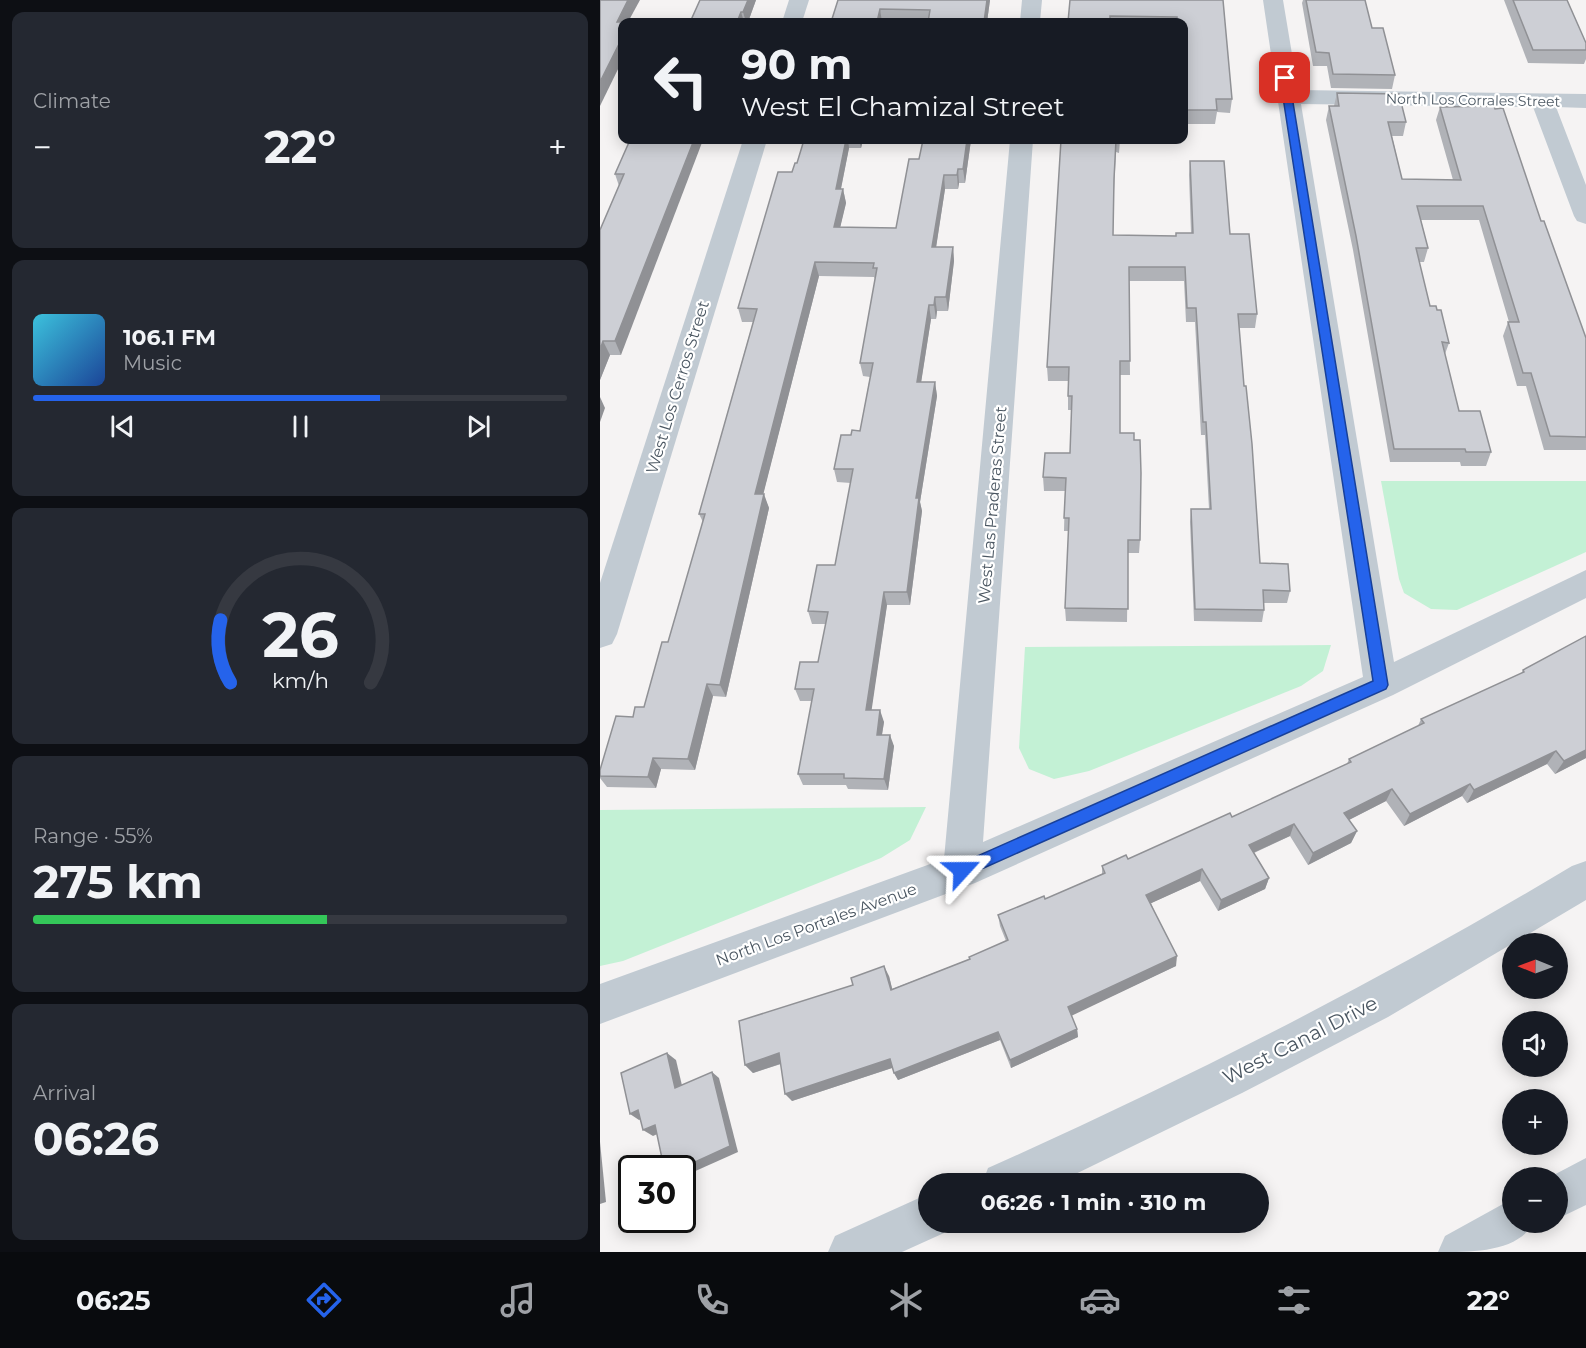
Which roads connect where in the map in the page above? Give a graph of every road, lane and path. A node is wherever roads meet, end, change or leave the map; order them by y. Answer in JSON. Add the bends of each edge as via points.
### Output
{"nodes":[{"id":1,"x":799,"y":0,"type":"edge"},
{"id":2,"x":1032,"y":0,"type":"edge"},
{"id":3,"x":1273,"y":0,"type":"edge"},
{"id":4,"x":793,"y":18,"type":"edge"},
{"id":5,"x":1030,"y":18,"type":"edge"},
{"id":6,"x":1288,"y":97,"type":"junction"},
{"id":7,"x":1542,"y":101,"type":"junction"},
{"id":8,"x":1586,"y":101,"type":"edge"},
{"id":9,"x":754,"y":144,"type":"edge"},
{"id":10,"x":1021,"y":144,"type":"edge"},
{"id":11,"x":1586,"y":216,"type":"edge"},
{"id":12,"x":1586,"y":583,"type":"edge"},
{"id":13,"x":600,"y":634,"type":"edge"},
{"id":14,"x":1381,"y":685,"type":"junction"},
{"id":15,"x":962,"y":870,"type":"junction"},
{"id":16,"x":1586,"y":879,"type":"edge"},
{"id":17,"x":600,"y":1004,"type":"edge"},
{"id":18,"x":1027,"y":1173,"type":"edge"},
{"id":19,"x":1586,"y":1180,"type":"edge"},
{"id":20,"x":1568,"y":1191,"type":"edge"},
{"id":21,"x":918,"y":1222,"type":"edge"},
{"id":22,"x":1502,"y":1228,"type":"edge"},
{"id":23,"x":851,"y":1252,"type":"edge"},
{"id":24,"x":1461,"y":1252,"type":"edge"}],
"edges":[{"from":1,"to":4,"type":"street"},
{"from":2,"to":5,"type":"street"},
{"from":3,"to":6,"type":"street"},
{"from":6,"to":7,"type":"street","name":"North Los Corrales Street"},
{"from":6,"to":14,"type":"street"},
{"from":7,"to":8,"type":"street","name":"North Los Corrales Street"},
{"from":7,"to":11,"type":"street"},
{"from":9,"to":13,"type":"street","name":"West Los Cerros Street"},
{"from":10,"to":15,"type":"street","name":"West Las Praderas Street"},
{"from":12,"to":14,"type":"street","name":"North Los Portales Avenue"},
{"from":14,"to":15,"type":"street","name":"North Los Portales Avenue"},
{"from":15,"to":17,"type":"street","name":"North Los Portales Avenue"},
{"from":16,"to":18,"type":"street","name":"West Canal Drive","via":[[1379,999]]},
{"from":19,"to":20,"type":"street"},
{"from":21,"to":23,"type":"street"},
{"from":22,"to":24,"type":"street"}]}
